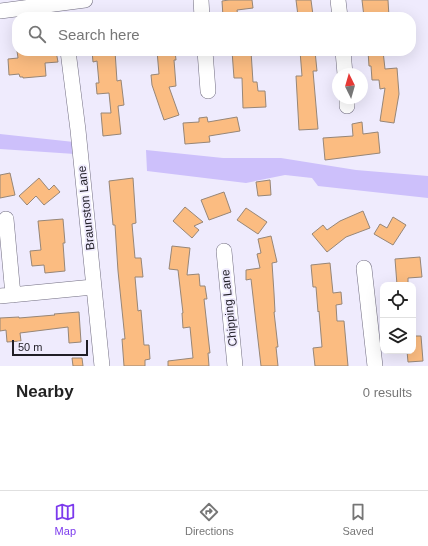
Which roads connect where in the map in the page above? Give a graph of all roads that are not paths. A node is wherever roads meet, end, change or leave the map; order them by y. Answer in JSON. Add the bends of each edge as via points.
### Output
{"nodes":[{"id":1,"x":85,"y":0,"type":"edge"},
{"id":2,"x":201,"y":0,"type":"edge"},
{"id":3,"x":338,"y":0,"type":"edge"},
{"id":4,"x":63,"y":7,"type":"edge"},
{"id":5,"x":0,"y":11,"type":"edge"},
{"id":6,"x":202,"y":12,"type":"edge"},
{"id":7,"x":339,"y":12,"type":"edge"},
{"id":8,"x":69,"y":56,"type":"edge"},
{"id":9,"x":205,"y":56,"type":"edge"},
{"id":10,"x":343,"y":56,"type":"edge"},
{"id":11,"x":344,"y":68,"type":"edge"},
{"id":12,"x":208,"y":91,"type":"dead end"},
{"id":13,"x":6,"y":219,"type":"dead end"},
{"id":14,"x":224,"y":251,"type":"dead end"},
{"id":15,"x":364,"y":268,"type":"dead end"},
{"id":16,"x":94,"y":286,"type":"junction"},
{"id":17,"x":6,"y":296,"type":"edge"},
{"id":18,"x":102,"y":366,"type":"edge"},
{"id":19,"x":235,"y":366,"type":"edge"},
{"id":20,"x":375,"y":366,"type":"edge"}],
"edges":[{"from":1,"to":4,"type":"street"},
{"from":2,"to":6,"type":"street"},
{"from":3,"to":7,"type":"street"},
{"from":4,"to":5,"type":"street"},
{"from":8,"to":16,"type":"street","name":"Braunston Lane"},
{"from":9,"to":12,"type":"street"},
{"from":10,"to":11,"type":"street"},
{"from":13,"to":17,"type":"street"},
{"from":14,"to":19,"type":"street","name":"Chipping Lane"},
{"from":15,"to":20,"type":"street"},
{"from":16,"to":17,"type":"street"},
{"from":16,"to":18,"type":"street","name":"Braunston Lane"}]}
